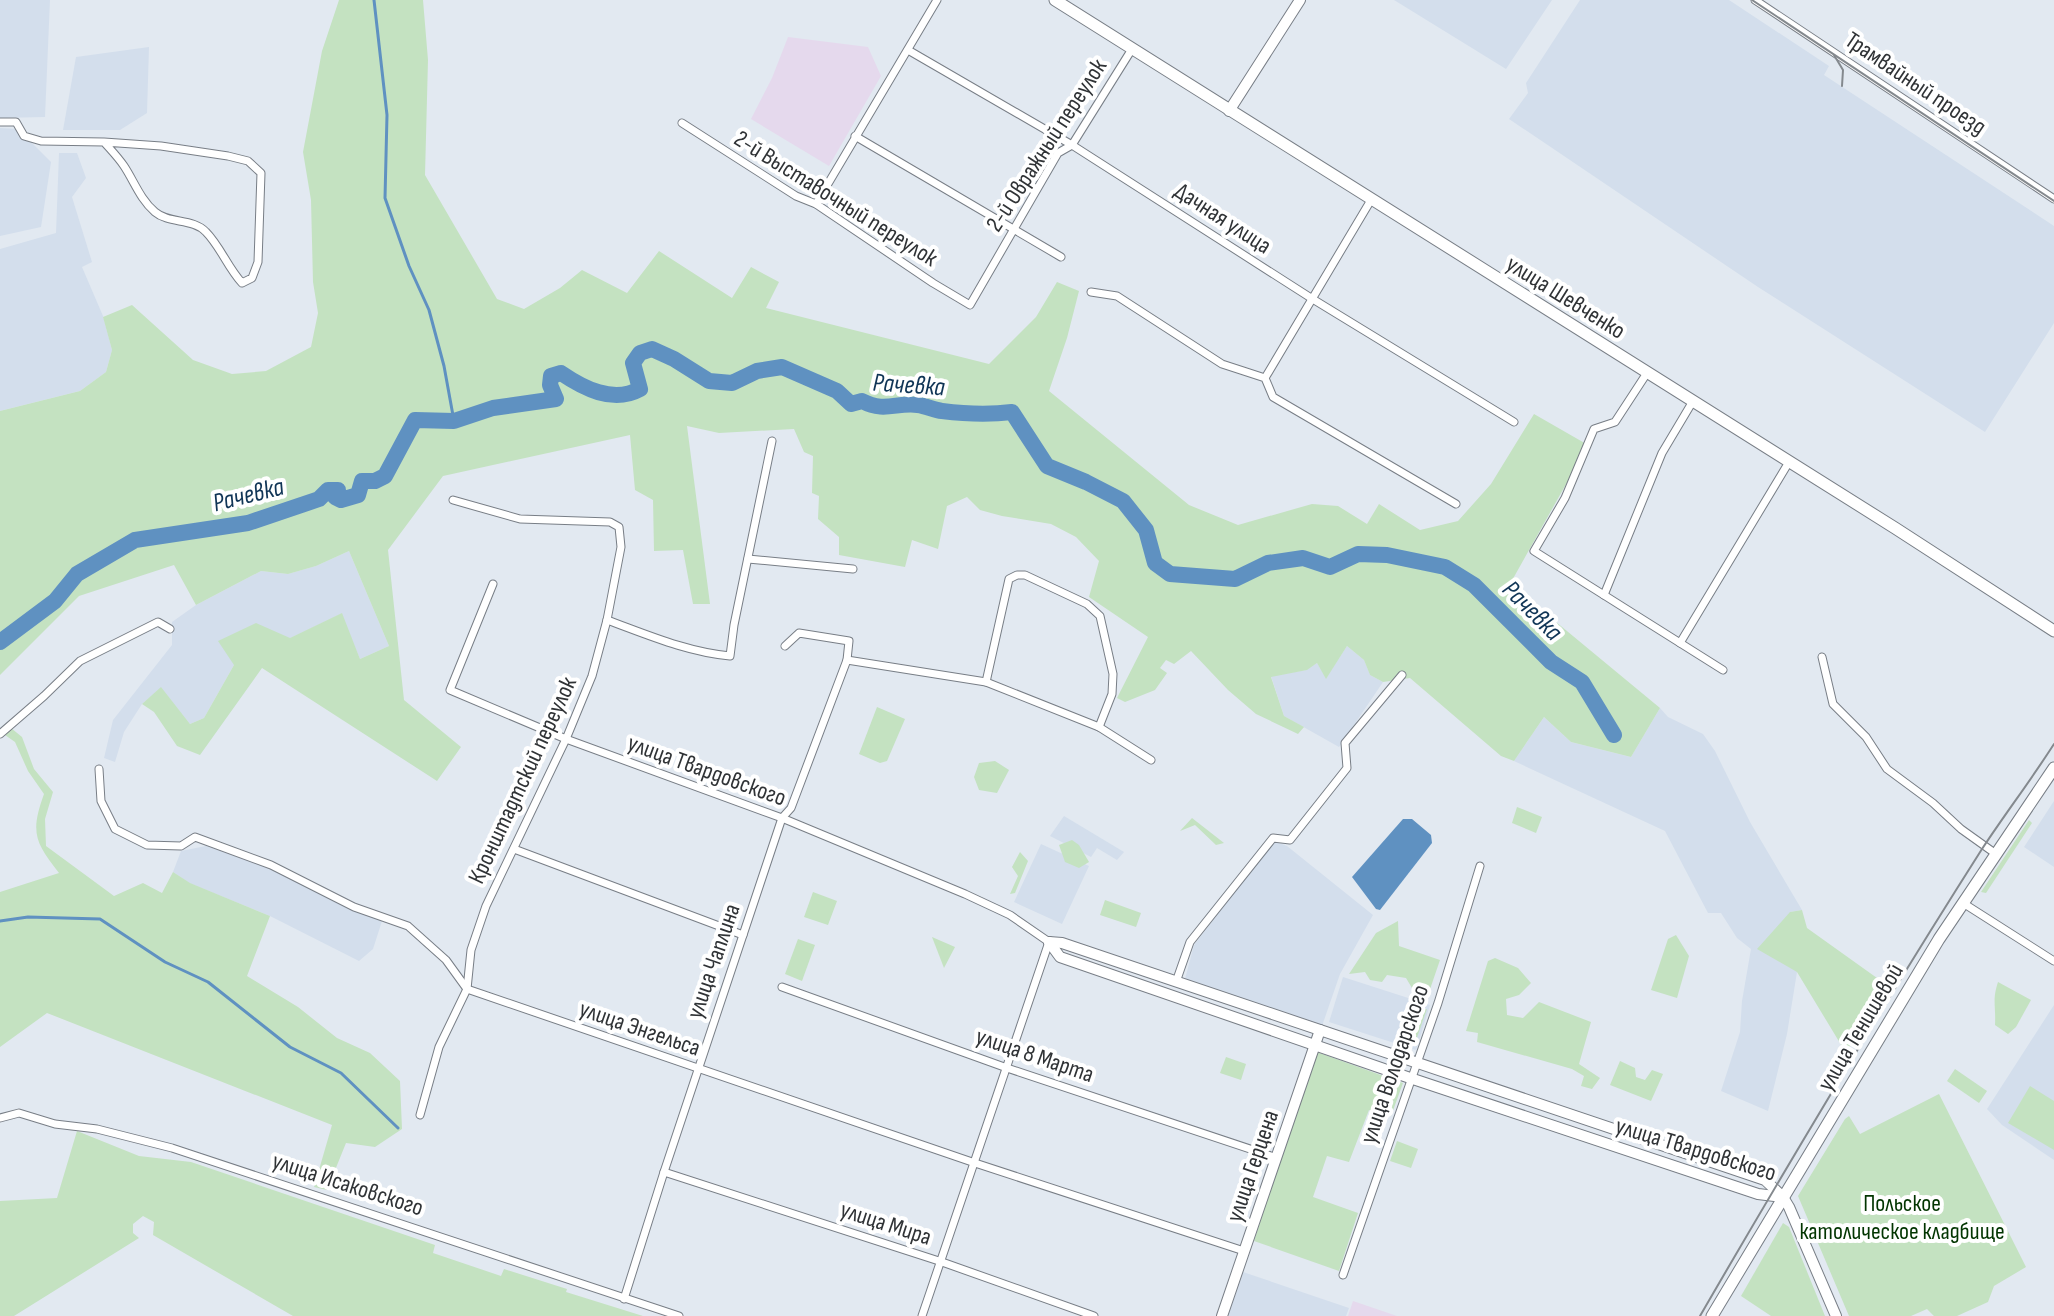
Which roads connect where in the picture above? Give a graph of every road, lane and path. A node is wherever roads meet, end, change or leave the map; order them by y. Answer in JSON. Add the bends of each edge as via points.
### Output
{"nodes":[{"id":1,"x":937,"y":0,"type":"edge"},
{"id":2,"x":1055,"y":0,"type":"edge"},
{"id":3,"x":1300,"y":0,"type":"edge"},
{"id":4,"x":1755,"y":0,"type":"edge"},
{"id":5,"x":1132,"y":49,"type":"junction"},
{"id":6,"x":908,"y":50,"type":"junction"},
{"id":7,"x":1229,"y":111,"type":"junction"},
{"id":8,"x":0,"y":122,"type":"edge"},
{"id":9,"x":682,"y":123,"type":"dead end"},
{"id":10,"x":855,"y":136,"type":"junction"},
{"id":11,"x":104,"y":142,"type":"junction"},
{"id":12,"x":1072,"y":145,"type":"junction"},
{"id":13,"x":2054,"y":199,"type":"edge"},
{"id":14,"x":1371,"y":200,"type":"junction"},
{"id":15,"x":816,"y":204,"type":"junction"},
{"id":16,"x":1013,"y":231,"type":"junction"},
{"id":17,"x":1061,"y":257,"type":"dead end"},
{"id":18,"x":1091,"y":292,"type":"dead end"},
{"id":19,"x":1311,"y":298,"type":"junction"},
{"id":20,"x":970,"y":305,"type":"joint"},
{"id":21,"x":1647,"y":373,"type":"junction"},
{"id":22,"x":1265,"y":378,"type":"junction"},
{"id":23,"x":1693,"y":401,"type":"junction"},
{"id":24,"x":1514,"y":422,"type":"dead end"},
{"id":25,"x":772,"y":441,"type":"dead end"},
{"id":26,"x":1789,"y":462,"type":"junction"},
{"id":27,"x":453,"y":500,"type":"dead end"},
{"id":28,"x":1456,"y":504,"type":"dead end"},
{"id":29,"x":748,"y":559,"type":"junction"},
{"id":30,"x":853,"y":569,"type":"dead end"},
{"id":31,"x":493,"y":584,"type":"dead end"},
{"id":32,"x":1604,"y":595,"type":"junction"},
{"id":33,"x":607,"y":620,"type":"junction"},
{"id":34,"x":170,"y":629,"type":"dead end"},
{"id":35,"x":2054,"y":631,"type":"edge"},
{"id":36,"x":1680,"y":643,"type":"junction"},
{"id":37,"x":785,"y":646,"type":"dead end"},
{"id":38,"x":1822,"y":657,"type":"dead end"},
{"id":39,"x":847,"y":660,"type":"junction"},
{"id":40,"x":1723,"y":670,"type":"dead end"},
{"id":41,"x":1402,"y":675,"type":"dead end"},
{"id":42,"x":986,"y":682,"type":"junction"},
{"id":43,"x":1099,"y":727,"type":"junction"},
{"id":44,"x":0,"y":734,"type":"edge"},
{"id":45,"x":566,"y":739,"type":"junction"},
{"id":46,"x":1151,"y":760,"type":"dead end"},
{"id":47,"x":2054,"y":768,"type":"edge"},
{"id":48,"x":99,"y":769,"type":"dead end"},
{"id":49,"x":782,"y":818,"type":"junction"},
{"id":50,"x":514,"y":849,"type":"junction"},
{"id":51,"x":1996,"y":854,"type":"junction"},
{"id":52,"x":1480,"y":866,"type":"dead end"},
{"id":53,"x":1963,"y":903,"type":"junction"},
{"id":54,"x":743,"y":935,"type":"junction"},
{"id":55,"x":1049,"y":942,"type":"junction"},
{"id":56,"x":2054,"y":961,"type":"edge"},
{"id":57,"x":1176,"y":982,"type":"junction"},
{"id":58,"x":782,"y":987,"type":"dead end"},
{"id":59,"x":467,"y":989,"type":"junction"},
{"id":60,"x":1320,"y":1030,"type":"junction"},
{"id":61,"x":1314,"y":1045,"type":"junction"},
{"id":62,"x":1417,"y":1062,"type":"junction"},
{"id":63,"x":1007,"y":1068,"type":"junction"},
{"id":64,"x":697,"y":1069,"type":"junction"},
{"id":65,"x":1410,"y":1078,"type":"junction"},
{"id":66,"x":420,"y":1115,"type":"dead end"},
{"id":67,"x":1575,"y":1115,"type":"junction"},
{"id":68,"x":0,"y":1118,"type":"edge"},
{"id":69,"x":1568,"y":1130,"type":"junction"},
{"id":70,"x":1277,"y":1158,"type":"junction"},
{"id":71,"x":975,"y":1163,"type":"junction"},
{"id":72,"x":664,"y":1172,"type":"junction"},
{"id":73,"x":1783,"y":1197,"type":"junction"},
{"id":74,"x":1244,"y":1251,"type":"junction"},
{"id":75,"x":942,"y":1262,"type":"junction"},
{"id":76,"x":1343,"y":1275,"type":"dead end"},
{"id":77,"x":624,"y":1299,"type":"junction"},
{"id":78,"x":679,"y":1316,"type":"edge"},
{"id":79,"x":922,"y":1316,"type":"edge"},
{"id":80,"x":1094,"y":1316,"type":"edge"},
{"id":81,"x":1222,"y":1316,"type":"edge"},
{"id":82,"x":1712,"y":1316,"type":"edge"},
{"id":83,"x":1836,"y":1316,"type":"edge"}],
"edges":[{"from":1,"to":6,"type":"street"},
{"from":2,"to":5,"type":"main road","name":"улица Шевченко"},
{"from":3,"to":7,"type":"street"},
{"from":4,"to":13,"type":"street","name":"Трамвайный проезд"},
{"from":5,"to":7,"type":"main road","name":"улица Шевченко"},
{"from":5,"to":12,"type":"street","name":"2-й Овражный переулок"},
{"from":6,"to":10,"type":"street"},
{"from":6,"to":12,"type":"street","name":"Дачная улица"},
{"from":7,"to":14,"type":"main road","name":"улица Шевченко"},
{"from":8,"to":11,"type":"street","via":[[16,122],[24,136],[41,141]]},
{"from":9,"to":15,"type":"street","name":"2-й Выставочный переулок"},
{"from":10,"to":15,"type":"street"},
{"from":10,"to":16,"type":"street"},
{"from":11,"to":11,"type":"street","via":[[248,161],[261,173],[258,262],[252,278],[242,283],[205,231],[155,212]]},
{"from":12,"to":16,"type":"street","name":"2-й Овражный переулок","via":[[1058,153]]},
{"from":12,"to":19,"type":"street","name":"Дачная улица"},
{"from":14,"to":19,"type":"street"},
{"from":14,"to":21,"type":"main road","name":"улица Шевченко"},
{"from":15,"to":20,"type":"street","name":"2-й Выставочный переулок"},
{"from":16,"to":17,"type":"street"},
{"from":16,"to":20,"type":"street","name":"2-й Овражный переулок"},
{"from":18,"to":22,"type":"street","via":[[1117,296],[1222,364]]},
{"from":19,"to":22,"type":"street"},
{"from":19,"to":24,"type":"street","name":"Дачная улица"},
{"from":21,"to":23,"type":"main road","name":"улица Шевченко"},
{"from":21,"to":32,"type":"street","via":[[1615,422],[1594,429],[1565,498],[1534,551]]},
{"from":22,"to":28,"type":"street","via":[[1273,397]]},
{"from":23,"to":26,"type":"main road","name":"улица Шевченко"},
{"from":23,"to":32,"type":"street","via":[[1662,453]]},
{"from":25,"to":29,"type":"street"},
{"from":26,"to":35,"type":"main road","name":"улица Шевченко"},
{"from":26,"to":36,"type":"street"},
{"from":27,"to":33,"type":"street","name":"Кронштадтский переулок","via":[[520,519],[610,522],[619,527],[621,547]]},
{"from":29,"to":30,"type":"street"},
{"from":29,"to":33,"type":"street","via":[[730,656],[674,645]]},
{"from":31,"to":45,"type":"street","name":"улица Твардовского","via":[[450,690]]},
{"from":32,"to":36,"type":"street"},
{"from":33,"to":45,"type":"street","name":"Кронштадтский переулок","via":[[592,676]]},
{"from":34,"to":44,"type":"street","via":[[158,622],[80,661]]},
{"from":36,"to":40,"type":"street"},
{"from":37,"to":39,"type":"street","name":"улица Чаплина","via":[[799,633],[849,641]]},
{"from":38,"to":51,"type":"street","via":[[1833,704],[1866,737],[1887,769]]},
{"from":39,"to":42,"type":"street"},
{"from":39,"to":49,"type":"street","name":"улица Чаплина","via":[[791,808]]},
{"from":41,"to":57,"type":"street","via":[[1345,743],[1347,768],[1290,840],[1273,838],[1190,942]]},
{"from":42,"to":43,"type":"street"},
{"from":42,"to":43,"type":"street","via":[[1009,579],[1025,575],[1087,604],[1100,616],[1113,674],[1112,694]]},
{"from":43,"to":46,"type":"street"},
{"from":45,"to":49,"type":"street","name":"улица Твардовского"},
{"from":45,"to":50,"type":"street","name":"Кронштадтский переулок"},
{"from":47,"to":51,"type":"main road","name":"улица Тенишевой"},
{"from":48,"to":59,"type":"street","via":[[101,801],[115,829],[147,845],[181,846],[195,837],[408,926],[446,960]]},
{"from":49,"to":54,"type":"street","name":"улица Чаплина"},
{"from":49,"to":55,"type":"street","name":"улица Твардовского","via":[[965,894],[1010,915]]},
{"from":50,"to":54,"type":"street"},
{"from":50,"to":59,"type":"street","name":"Кронштадтский переулок","via":[[471,950]]},
{"from":51,"to":53,"type":"main road","name":"улица Тенишевой"},
{"from":52,"to":62,"type":"street","name":"улица Володарского"},
{"from":53,"to":56,"type":"street"},
{"from":53,"to":73,"type":"main road","name":"улица Тенишевой"},
{"from":54,"to":64,"type":"street","name":"улица Чаплина"},
{"from":55,"to":57,"type":"street","name":"улица Твардовского"},
{"from":55,"to":61,"type":"street","name":"улица Твардовского","via":[[1060,957]]},
{"from":55,"to":63,"type":"street"},
{"from":57,"to":60,"type":"street","name":"улица Твардовского"},
{"from":58,"to":63,"type":"street","name":"улица 8 Марта"},
{"from":59,"to":64,"type":"street","name":"улица Энгельса"},
{"from":59,"to":66,"type":"street","name":"Кронштадтский переулок","via":[[439,1047]]},
{"from":60,"to":61,"type":"street","name":"улица Герцена"},
{"from":60,"to":62,"type":"street","name":"улица Твардовского"},
{"from":61,"to":65,"type":"street","name":"улица Твардовского"},
{"from":61,"to":70,"type":"street","name":"улица Герцена"},
{"from":62,"to":65,"type":"street","name":"улица Володарского"},
{"from":62,"to":67,"type":"street","name":"улица Твардовского"},
{"from":63,"to":70,"type":"street","name":"улица 8 Марта"},
{"from":63,"to":71,"type":"street"},
{"from":64,"to":71,"type":"street","name":"улица Энгельса"},
{"from":64,"to":72,"type":"street","name":"улица Чаплина"},
{"from":65,"to":69,"type":"street","name":"улица Твардовского"},
{"from":65,"to":76,"type":"street","name":"улица Володарского"},
{"from":67,"to":69,"type":"street"},
{"from":67,"to":73,"type":"street","name":"улица Твардовского","via":[[1765,1180]]},
{"from":68,"to":77,"type":"street","name":"улица Исаковского","via":[[19,1113],[172,1148]]},
{"from":69,"to":73,"type":"street","name":"улица Твардовского","via":[[1758,1194]]},
{"from":70,"to":74,"type":"street","name":"улица Герцена"},
{"from":71,"to":74,"type":"street","name":"улица Энгельса"},
{"from":71,"to":75,"type":"street"},
{"from":72,"to":75,"type":"street","name":"улица Мира"},
{"from":72,"to":77,"type":"street","name":"улица Чаплина"},
{"from":73,"to":82,"type":"main road","name":"улица Тенишевой"},
{"from":73,"to":83,"type":"street"},
{"from":74,"to":81,"type":"street","name":"улица Герцена"},
{"from":75,"to":79,"type":"street"},
{"from":75,"to":80,"type":"street","name":"улица Мира"},
{"from":77,"to":78,"type":"street","name":"улица Исаковского"}]}
